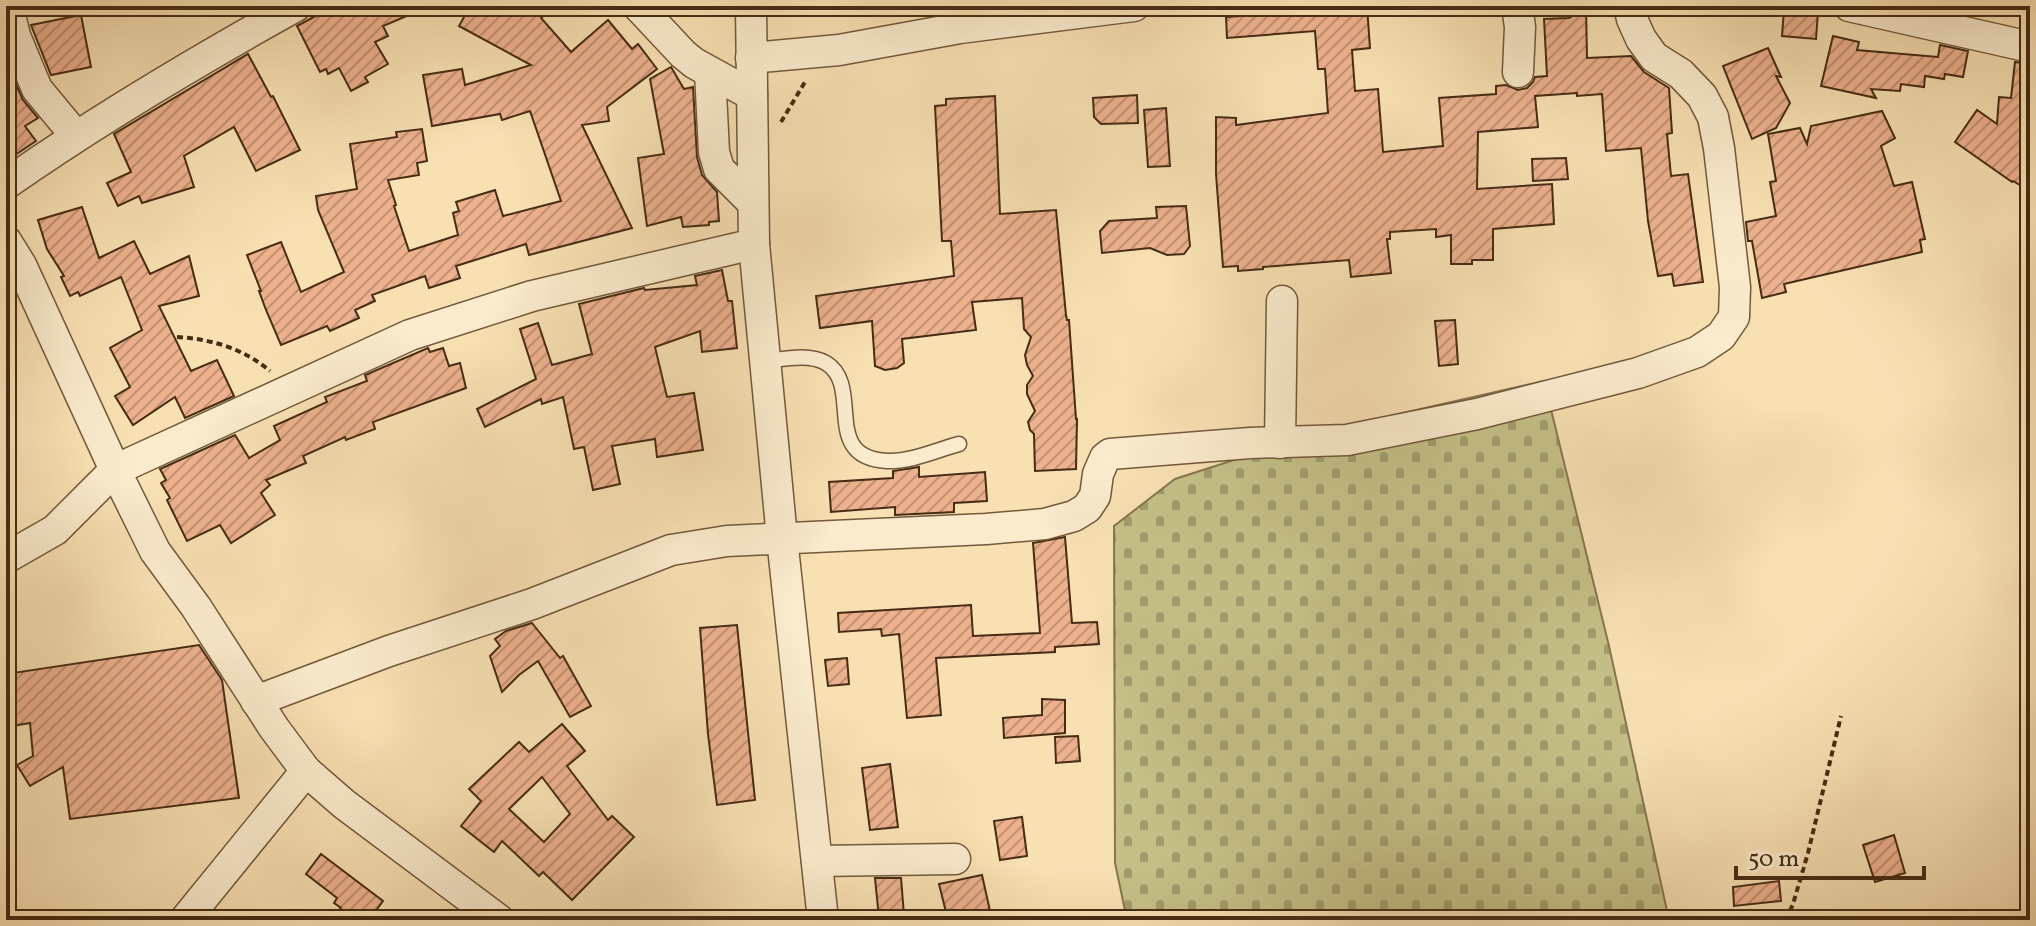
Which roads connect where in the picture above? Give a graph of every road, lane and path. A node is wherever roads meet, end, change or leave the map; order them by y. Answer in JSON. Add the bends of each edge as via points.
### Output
{"nodes":[{"id":1,"x":8,"y":6,"type":"edge"},
{"id":2,"x":296,"y":6,"type":"edge"},
{"id":3,"x":638,"y":6,"type":"edge"},
{"id":4,"x":751,"y":6,"type":"edge"},
{"id":5,"x":1134,"y":6,"type":"edge"},
{"id":6,"x":1517,"y":6,"type":"edge"},
{"id":7,"x":1629,"y":6,"type":"edge"},
{"id":8,"x":1849,"y":6,"type":"edge"},
{"id":9,"x":2030,"y":47,"type":"edge"},
{"id":10,"x":751,"y":58,"type":"junction"},
{"id":11,"x":710,"y":72,"type":"junction"},
{"id":12,"x":1518,"y":72,"type":"dead end"},
{"id":13,"x":807,"y":78,"type":"dead end"},
{"id":14,"x":752,"y":95,"type":"junction"},
{"id":15,"x":76,"y":136,"type":"junction"},
{"id":16,"x":753,"y":153,"type":"junction"},
{"id":17,"x":6,"y":184,"type":"edge"},
{"id":18,"x":753,"y":203,"type":"junction"},
{"id":19,"x":6,"y":241,"type":"edge"},
{"id":20,"x":754,"y":244,"type":"junction"},
{"id":21,"x":1282,"y":301,"type":"dead end"},
{"id":22,"x":177,"y":337,"type":"dead end"},
{"id":23,"x":766,"y":361,"type":"junction"},
{"id":24,"x":288,"y":391,"type":"junction"},
{"id":25,"x":1280,"y":443,"type":"junction"},
{"id":26,"x":959,"y":444,"type":"dead end"},
{"id":27,"x":115,"y":470,"type":"junction"},
{"id":28,"x":782,"y":538,"type":"junction"},
{"id":29,"x":6,"y":558,"type":"edge"},
{"id":30,"x":256,"y":701,"type":"junction"},
{"id":31,"x":1841,"y":716,"type":"dead end"},
{"id":32,"x":306,"y":771,"type":"junction"},
{"id":33,"x":955,"y":859,"type":"dead end"},
{"id":34,"x":817,"y":861,"type":"junction"},
{"id":35,"x":185,"y":920,"type":"edge"},
{"id":36,"x":499,"y":920,"type":"edge"},
{"id":37,"x":823,"y":920,"type":"edge"},
{"id":38,"x":1786,"y":920,"type":"edge"}],
"edges":[{"from":1,"to":15,"type":"street","via":[[37,89]]},
{"from":2,"to":15,"type":"street"},
{"from":3,"to":11,"type":"street","via":[[683,54]]},
{"from":4,"to":10,"type":"street"},
{"from":5,"to":10,"type":"street"},
{"from":6,"to":12,"type":"street"},
{"from":7,"to":25,"type":"street","via":[[1654,57],[1681,74],[1713,117],[1735,287],[1734,317],[1721,336],[1697,352],[1638,373],[1477,414],[1347,440]]},
{"from":8,"to":9,"type":"street"},
{"from":10,"to":14,"type":"street"},
{"from":11,"to":14,"type":"street"},
{"from":11,"to":18,"type":"street","via":[[719,169]]},
{"from":13,"to":16,"type":"path","via":[[773,135]]},
{"from":14,"to":16,"type":"street"},
{"from":15,"to":17,"type":"street"},
{"from":16,"to":18,"type":"street"},
{"from":18,"to":20,"type":"street"},
{"from":19,"to":27,"type":"street"},
{"from":20,"to":23,"type":"street"},
{"from":20,"to":24,"type":"street","via":[[501,305],[410,335]]},
{"from":21,"to":25,"type":"street"},
{"from":22,"to":24,"type":"path","via":[[232,347],[269,370]]},
{"from":23,"to":26,"type":"lane","via":[[803,357],[825,361],[835,370],[842,382],[847,434],[860,453],[871,458],[889,461]]},
{"from":23,"to":28,"type":"street"},
{"from":24,"to":27,"type":"street"},
{"from":25,"to":28,"type":"street","via":[[1110,454],[1087,508],[1045,524]]},
{"from":27,"to":29,"type":"street","via":[[55,530]]},
{"from":27,"to":30,"type":"street","via":[[155,551]]},
{"from":28,"to":30,"type":"street","via":[[671,550]]},
{"from":28,"to":34,"type":"street"},
{"from":30,"to":32,"type":"street"},
{"from":31,"to":38,"type":"path"},
{"from":32,"to":35,"type":"street"},
{"from":32,"to":36,"type":"street"},
{"from":33,"to":34,"type":"street"},
{"from":34,"to":37,"type":"street"}]}
